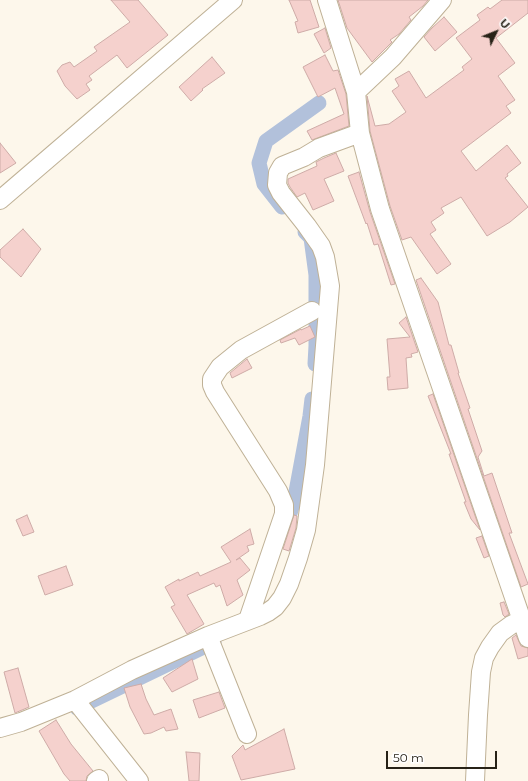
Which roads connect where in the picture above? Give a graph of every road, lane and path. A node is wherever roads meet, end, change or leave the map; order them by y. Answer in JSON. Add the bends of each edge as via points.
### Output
{"nodes":[{"id":1,"x":233,"y":0,"type":"edge"},
{"id":2,"x":328,"y":0,"type":"edge"},
{"id":3,"x":442,"y":0,"type":"edge"},
{"id":4,"x":356,"y":92,"type":"junction"},
{"id":5,"x":360,"y":133,"type":"junction"},
{"id":6,"x":0,"y":200,"type":"edge"},
{"id":7,"x":330,"y":293,"type":"junction"},
{"id":8,"x":253,"y":618,"type":"junction"},
{"id":9,"x":521,"y":620,"type":"junction"},
{"id":10,"x":528,"y":638,"type":"edge"},
{"id":11,"x":210,"y":642,"type":"junction"},
{"id":12,"x":78,"y":705,"type":"junction"},
{"id":13,"x":0,"y":728,"type":"edge"},
{"id":14,"x":246,"y":734,"type":"dead end"},
{"id":15,"x":139,"y":781,"type":"edge"},
{"id":16,"x":475,"y":781,"type":"edge"}],
"edges":[{"from":1,"to":6,"type":"street"},
{"from":2,"to":4,"type":"street"},
{"from":3,"to":4,"type":"street","via":[[394,56]]},
{"from":4,"to":5,"type":"street"},
{"from":5,"to":7,"type":"street","via":[[319,148],[282,166],[277,176],[280,193],[321,246]]},
{"from":5,"to":9,"type":"street","via":[[380,209]]},
{"from":7,"to":8,"type":"street","via":[[315,465],[306,530],[282,598],[268,612]]},
{"from":7,"to":8,"type":"street","via":[[291,320],[312,311],[241,350],[220,368],[212,379],[215,392],[278,491],[284,505],[284,514]]},
{"from":8,"to":11,"type":"street"},
{"from":9,"to":10,"type":"street"},
{"from":9,"to":16,"type":"street","via":[[500,634],[484,658]]},
{"from":11,"to":12,"type":"street","via":[[132,670]]},
{"from":11,"to":14,"type":"street"},
{"from":12,"to":13,"type":"street"},
{"from":12,"to":15,"type":"street"}]}
